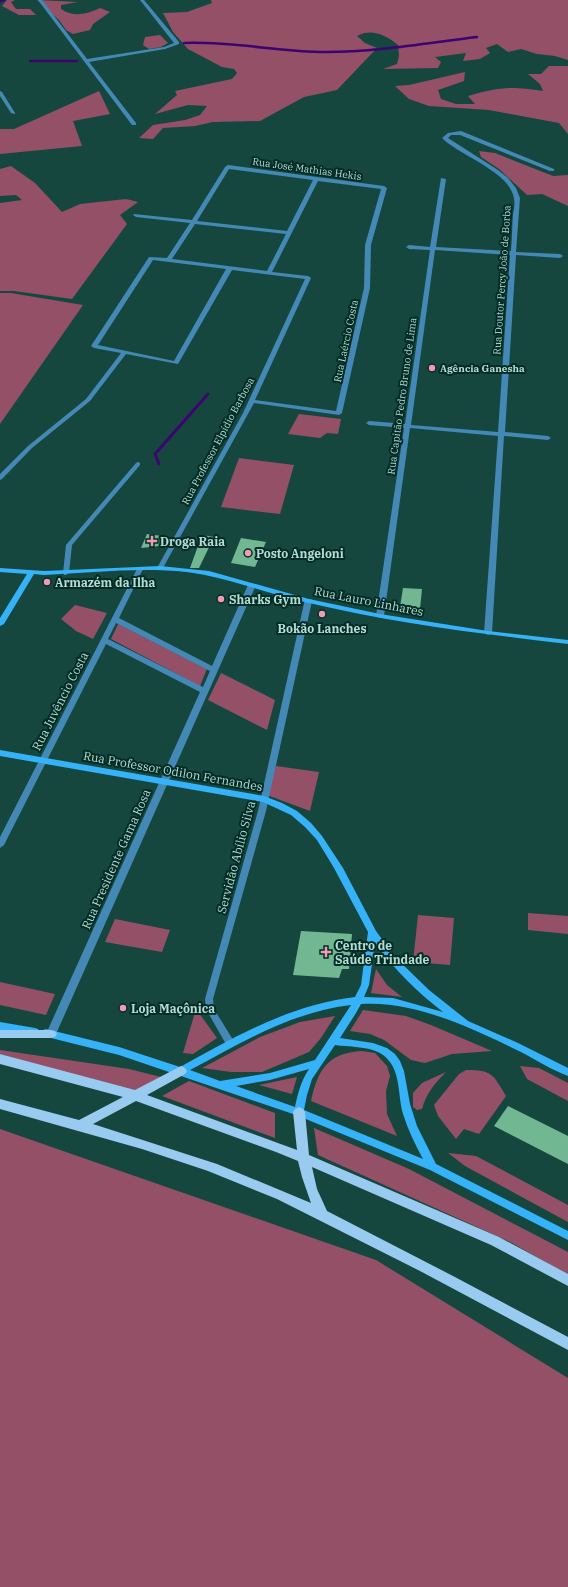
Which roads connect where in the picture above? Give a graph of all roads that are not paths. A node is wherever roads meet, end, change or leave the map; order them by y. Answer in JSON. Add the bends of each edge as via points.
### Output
{"nodes":[{"id":1,"x":40,"y":0,"type":"edge"},
{"id":2,"x":142,"y":0,"type":"edge"},
{"id":3,"x":86,"y":62,"type":"junction"},
{"id":4,"x":0,"y":92,"type":"edge"},
{"id":5,"x":13,"y":113,"type":"dead end"},
{"id":6,"x":134,"y":124,"type":"dead end"},
{"id":7,"x":552,"y":170,"type":"dead end"},
{"id":8,"x":316,"y":179,"type":"junction"},
{"id":9,"x":443,"y":179,"type":"dead end"},
{"id":10,"x":384,"y":188,"type":"joint"},
{"id":11,"x":136,"y":214,"type":"dead end"},
{"id":12,"x":193,"y":222,"type":"junction"},
{"id":13,"x":289,"y":233,"type":"junction"},
{"id":14,"x":409,"y":247,"type":"dead end"},
{"id":15,"x":433,"y":248,"type":"junction"},
{"id":16,"x":513,"y":253,"type":"junction"},
{"id":17,"x":560,"y":256,"type":"dead end"},
{"id":18,"x":169,"y":260,"type":"junction"},
{"id":19,"x":230,"y":268,"type":"junction"},
{"id":20,"x":269,"y":273,"type":"junction"},
{"id":21,"x":124,"y":353,"type":"junction"},
{"id":22,"x":252,"y":401,"type":"junction"},
{"id":23,"x":369,"y":423,"type":"dead end"},
{"id":24,"x":408,"y":426,"type":"junction"},
{"id":25,"x":502,"y":434,"type":"junction"},
{"id":26,"x":548,"y":438,"type":"dead end"},
{"id":27,"x":138,"y":464,"type":"dead end"},
{"id":28,"x":0,"y":478,"type":"edge"},
{"id":29,"x":160,"y":568,"type":"junction"},
{"id":30,"x":140,"y":569,"type":"junction"},
{"id":31,"x":0,"y":570,"type":"edge"},
{"id":32,"x":31,"y":572,"type":"junction"},
{"id":33,"x":66,"y":573,"type":"junction"},
{"id":34,"x":252,"y":585,"type":"junction"},
{"id":35,"x":308,"y":601,"type":"junction"},
{"id":36,"x":380,"y":616,"type":"junction"},
{"id":37,"x":115,"y":619,"type":"junction"},
{"id":38,"x":0,"y":624,"type":"edge"},
{"id":39,"x":488,"y":633,"type":"junction"},
{"id":40,"x":104,"y":640,"type":"junction"},
{"id":41,"x":568,"y":642,"type":"edge"},
{"id":42,"x":213,"y":669,"type":"junction"},
{"id":43,"x":204,"y":691,"type":"junction"},
{"id":44,"x":0,"y":752,"type":"edge"},
{"id":45,"x":43,"y":760,"type":"junction"},
{"id":46,"x":164,"y":782,"type":"junction"},
{"id":47,"x":264,"y":799,"type":"junction"},
{"id":48,"x":0,"y":845,"type":"edge"},
{"id":49,"x":372,"y":931,"type":"junction"},
{"id":50,"x":359,"y":1000,"type":"junction"},
{"id":51,"x":465,"y":1023,"type":"junction"},
{"id":52,"x":0,"y":1026,"type":"edge"},
{"id":53,"x":0,"y":1034,"type":"edge"},
{"id":54,"x":51,"y":1034,"type":"junction"},
{"id":55,"x":334,"y":1041,"type":"junction"},
{"id":56,"x":230,"y":1043,"type":"junction"},
{"id":57,"x":0,"y":1059,"type":"edge"},
{"id":58,"x":317,"y":1063,"type":"junction"},
{"id":59,"x":181,"y":1071,"type":"junction"},
{"id":60,"x":568,"y":1072,"type":"edge"},
{"id":61,"x":220,"y":1084,"type":"junction"},
{"id":62,"x":134,"y":1095,"type":"junction"},
{"id":63,"x":0,"y":1104,"type":"edge"},
{"id":64,"x":299,"y":1112,"type":"junction"},
{"id":65,"x":81,"y":1125,"type":"junction"},
{"id":66,"x":303,"y":1158,"type":"junction"},
{"id":67,"x":433,"y":1167,"type":"junction"},
{"id":68,"x":323,"y":1215,"type":"junction"},
{"id":69,"x":568,"y":1236,"type":"edge"},
{"id":70,"x":568,"y":1280,"type":"edge"},
{"id":71,"x":568,"y":1344,"type":"edge"}],
"edges":[{"from":1,"to":3,"type":"street"},
{"from":2,"to":3,"type":"street","via":[[177,43],[165,48]]},
{"from":3,"to":6,"type":"street"},
{"from":4,"to":5,"type":"street"},
{"from":7,"to":16,"type":"street","name":"Rua Doutor Percy João de Borba","via":[[466,134],[450,134],[445,138],[491,168],[516,194]]},
{"from":8,"to":10,"type":"street","name":"Rua José Mathias Hekis"},
{"from":8,"to":12,"type":"street","name":"Rua José Mathias Hekis","via":[[228,167]]},
{"from":8,"to":13,"type":"street"},
{"from":9,"to":15,"type":"street","name":"Rua Capitão Pedro Bruno de Lima"},
{"from":10,"to":22,"type":"street","name":"Rua Laércio Costa","via":[[368,245],[366,288],[339,413]]},
{"from":11,"to":12,"type":"street"},
{"from":12,"to":13,"type":"street"},
{"from":12,"to":18,"type":"street"},
{"from":13,"to":20,"type":"street"},
{"from":14,"to":15,"type":"street"},
{"from":15,"to":16,"type":"street"},
{"from":15,"to":24,"type":"street","name":"Rua Capitão Pedro Bruno de Lima"},
{"from":16,"to":17,"type":"street"},
{"from":16,"to":25,"type":"street","name":"Rua Doutor Percy João de Borba"},
{"from":18,"to":19,"type":"street"},
{"from":18,"to":21,"type":"street","via":[[151,258],[94,346]]},
{"from":19,"to":20,"type":"street"},
{"from":19,"to":21,"type":"street","via":[[176,363]]},
{"from":20,"to":22,"type":"street","name":"Rua Professor Elpídio Barbosa","via":[[308,278]]},
{"from":21,"to":28,"type":"street","via":[[88,400],[30,447]]},
{"from":22,"to":29,"type":"street","name":"Rua Professor Elpídio Barbosa"},
{"from":23,"to":24,"type":"street"},
{"from":24,"to":25,"type":"street"},
{"from":24,"to":36,"type":"street","name":"Rua Capitão Pedro Bruno de Lima"},
{"from":25,"to":26,"type":"street"},
{"from":25,"to":39,"type":"street","name":"Rua Doutor Percy João de Borba"},
{"from":27,"to":33,"type":"street","via":[[70,545]]},
{"from":29,"to":30,"type":"main road","name":"Rua Lauro Linhares"},
{"from":29,"to":34,"type":"main road","name":"Rua Lauro Linhares","via":[[209,573]]},
{"from":30,"to":33,"type":"main road","name":"Rua Lauro Linhares"},
{"from":30,"to":37,"type":"street","name":"Rua Juvêncio Costa"},
{"from":31,"to":32,"type":"main road","name":"Rua Lauro Linhares"},
{"from":32,"to":33,"type":"main road","name":"Rua Lauro Linhares"},
{"from":32,"to":38,"type":"main road"},
{"from":34,"to":35,"type":"main road","name":"Rua Lauro Linhares"},
{"from":34,"to":42,"type":"street","name":"Rua Presidente Gama Rosa"},
{"from":35,"to":36,"type":"main road","name":"Rua Lauro Linhares"},
{"from":35,"to":47,"type":"street","name":"Servidão Abílio Silva"},
{"from":36,"to":39,"type":"main road","name":"Rua Lauro Linhares"},
{"from":37,"to":40,"type":"street","name":"Rua Juvêncio Costa"},
{"from":37,"to":42,"type":"street"},
{"from":39,"to":41,"type":"main road","name":"Rua Lauro Linhares"},
{"from":40,"to":43,"type":"street"},
{"from":40,"to":45,"type":"street","name":"Rua Juvêncio Costa"},
{"from":42,"to":43,"type":"street","name":"Rua Presidente Gama Rosa"},
{"from":43,"to":46,"type":"street","name":"Rua Presidente Gama Rosa"},
{"from":44,"to":45,"type":"main road","name":"Rua Professor Odilon Fernandes"},
{"from":45,"to":46,"type":"main road","name":"Rua Professor Odilon Fernandes"},
{"from":45,"to":48,"type":"street","name":"Rua Juvêncio Costa"},
{"from":46,"to":47,"type":"main road","name":"Rua Professor Odilon Fernandes"},
{"from":46,"to":54,"type":"street","name":"Rua Presidente Gama Rosa"},
{"from":47,"to":49,"type":"main road","name":"Rua Professor Odilon Fernandes","via":[[294,813],[308,824],[342,874]]},
{"from":47,"to":56,"type":"street","name":"Servidão Abílio Silva","via":[[209,999],[210,1009]]},
{"from":49,"to":50,"type":"main road","via":[[365,984]]},
{"from":49,"to":51,"type":"main road","name":"Rua Professor Odilon Fernandes","via":[[401,970],[417,986]]},
{"from":50,"to":51,"type":"main road","via":[[404,1004]]},
{"from":50,"to":55,"type":"main road"},
{"from":50,"to":56,"type":"main road","via":[[340,1002],[295,1014]]},
{"from":51,"to":60,"type":"main road"},
{"from":52,"to":54,"type":"main road"},
{"from":53,"to":54,"type":"main road"},
{"from":54,"to":59,"type":"main road","via":[[119,1051]]},
{"from":55,"to":58,"type":"main road"},
{"from":55,"to":67,"type":"main road","via":[[371,1046],[385,1052],[395,1063],[403,1083],[408,1117],[418,1142]]},
{"from":56,"to":59,"type":"main road"},
{"from":57,"to":62,"type":"main road"},
{"from":58,"to":61,"type":"main road","via":[[279,1075]]},
{"from":58,"to":64,"type":"main road","via":[[302,1095]]},
{"from":59,"to":61,"type":"main road"},
{"from":59,"to":62,"type":"main road"},
{"from":61,"to":64,"type":"main road"},
{"from":62,"to":65,"type":"main road"},
{"from":62,"to":66,"type":"main road"},
{"from":63,"to":65,"type":"main road"},
{"from":64,"to":66,"type":"main road"},
{"from":64,"to":67,"type":"main road"},
{"from":65,"to":68,"type":"main road","via":[[194,1161],[281,1195]]},
{"from":66,"to":68,"type":"main road","via":[[312,1196]]},
{"from":66,"to":70,"type":"main road","via":[[495,1241]]},
{"from":67,"to":69,"type":"main road"},
{"from":68,"to":71,"type":"main road","via":[[475,1292]]}]}
